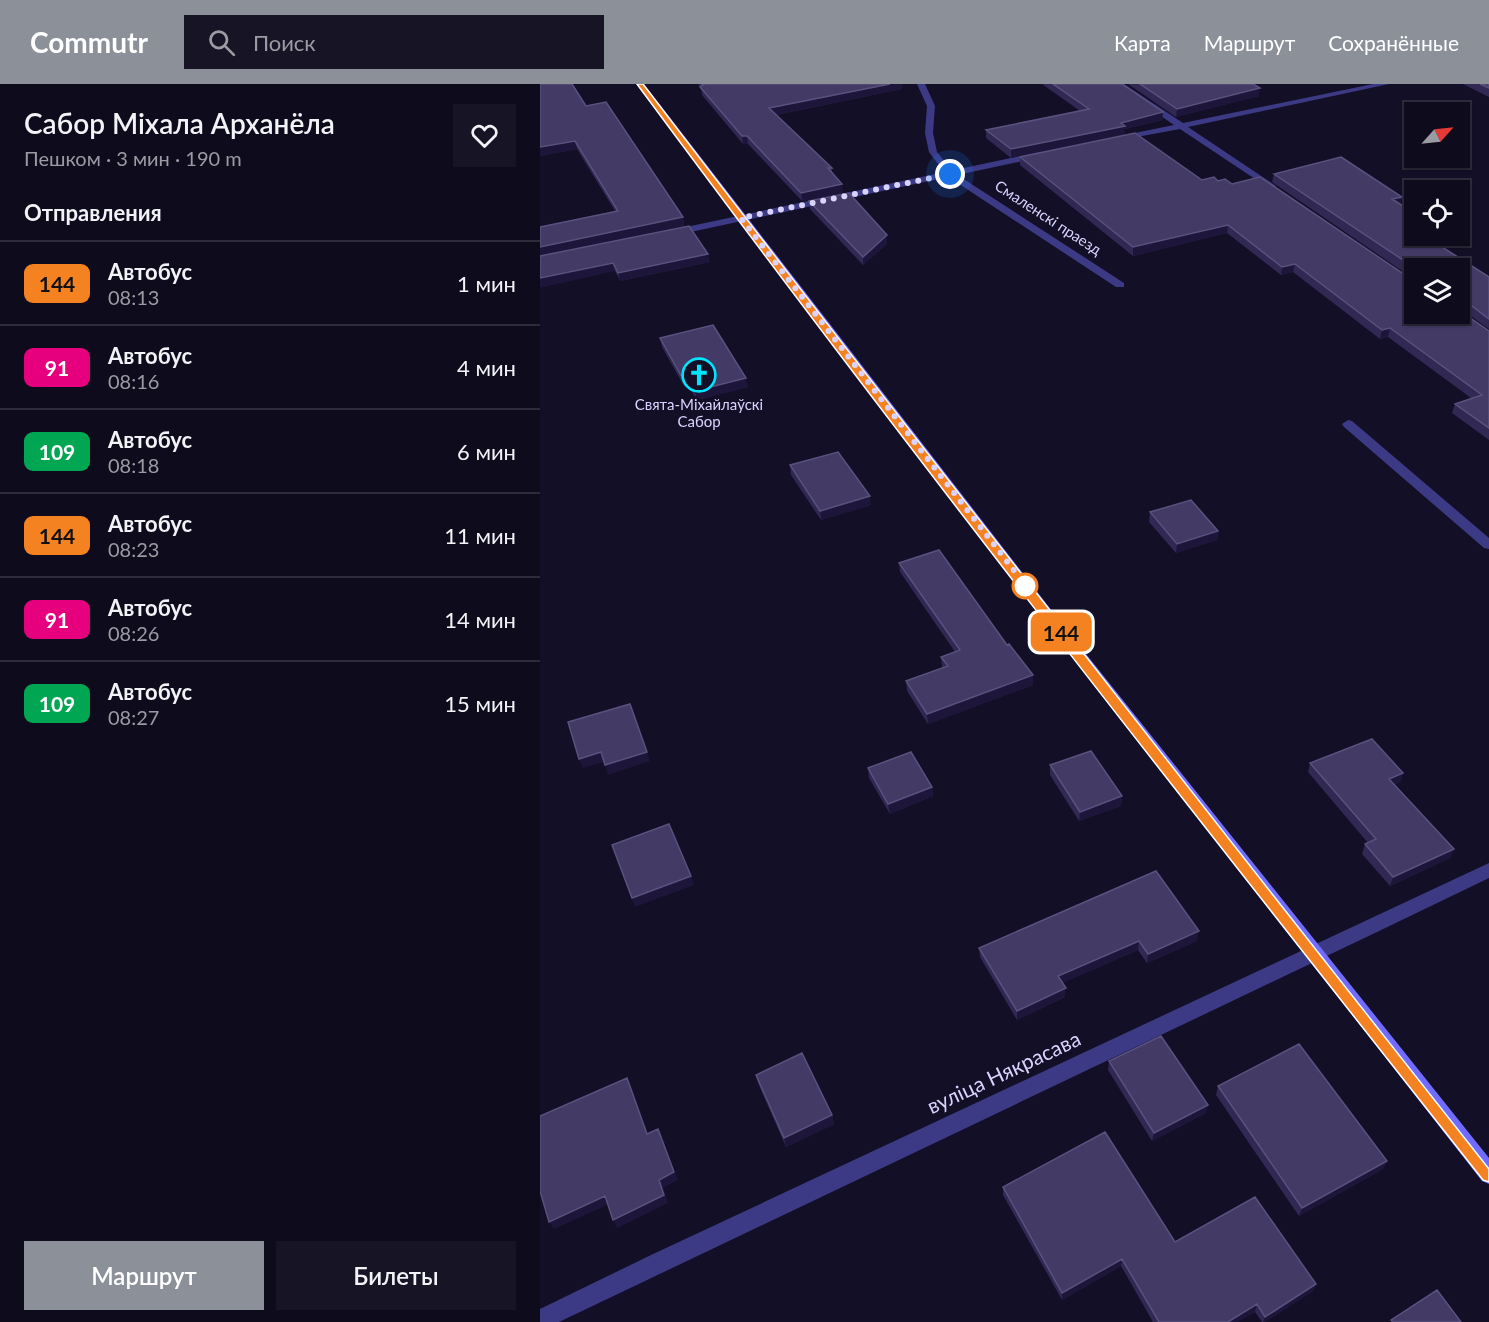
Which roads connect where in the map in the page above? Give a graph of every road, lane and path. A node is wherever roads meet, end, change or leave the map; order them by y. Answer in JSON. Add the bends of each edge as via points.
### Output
{"nodes":[{"id":1,"x":640,"y":84,"type":"edge"},
{"id":2,"x":921,"y":84,"type":"edge"},
{"id":3,"x":1119,"y":84,"type":"edge"},
{"id":4,"x":1385,"y":84,"type":"edge"},
{"id":5,"x":1181,"y":125,"type":"junction"},
{"id":6,"x":1112,"y":140,"type":"edge"},
{"id":7,"x":1054,"y":152,"type":"edge"},
{"id":8,"x":950,"y":174,"type":"junction"},
{"id":9,"x":1278,"y":192,"type":"edge"},
{"id":10,"x":741,"y":218,"type":"junction"},
{"id":11,"x":661,"y":236,"type":"edge"},
{"id":12,"x":1120,"y":285,"type":"dead end"},
{"id":13,"x":1348,"y":424,"type":"dead end"},
{"id":14,"x":1489,"y":545,"type":"edge"},
{"id":15,"x":1489,"y":870,"type":"edge"},
{"id":16,"x":1314,"y":955,"type":"junction"},
{"id":17,"x":1489,"y":1174,"type":"edge"},
{"id":18,"x":540,"y":1320,"type":"edge"}],
"edges":[{"from":1,"to":10,"type":"main road"},
{"from":2,"to":8,"type":"street","name":"Смаленскі праезд","via":[[931,106],[929,134],[933,152]]},
{"from":3,"to":5,"type":"street"},
{"from":4,"to":5,"type":"street"},
{"from":5,"to":6,"type":"street"},
{"from":5,"to":9,"type":"street"},
{"from":7,"to":8,"type":"street"},
{"from":8,"to":10,"type":"street"},
{"from":8,"to":12,"type":"street","name":"Смаленскі праезд"},
{"from":10,"to":11,"type":"street"},
{"from":10,"to":16,"type":"main road"},
{"from":13,"to":14,"type":"street"},
{"from":15,"to":16,"type":"street","name":"вуліца Някрасава"},
{"from":16,"to":17,"type":"main road"},
{"from":16,"to":18,"type":"street","name":"вуліца Някрасава","via":[[737,1223]]}]}
